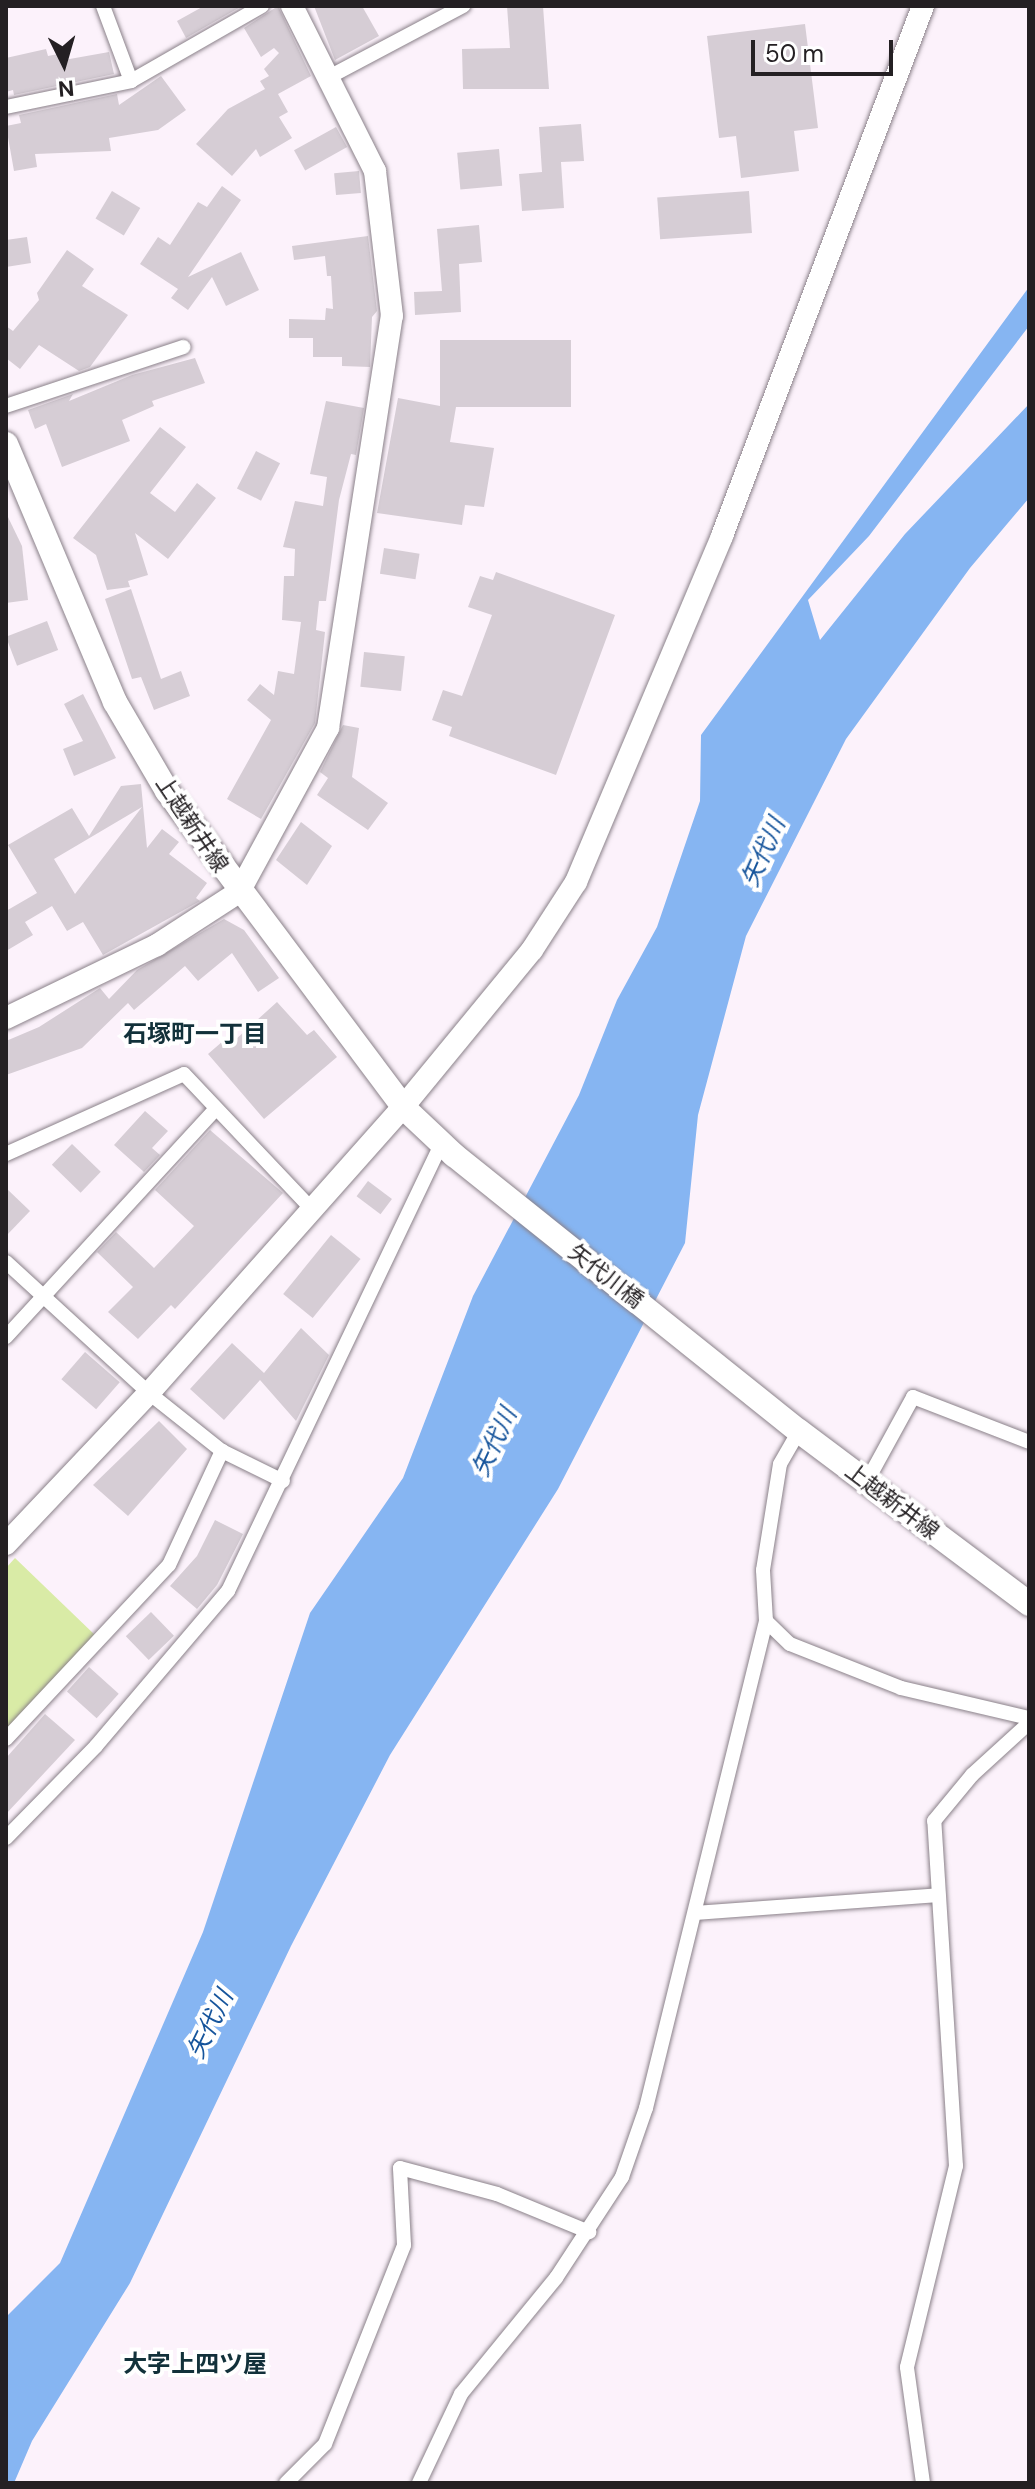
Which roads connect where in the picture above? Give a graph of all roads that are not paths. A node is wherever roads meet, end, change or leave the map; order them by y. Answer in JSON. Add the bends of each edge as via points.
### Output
{"nodes":[{"id":1,"x":103,"y":6,"type":"edge"},
{"id":2,"x":262,"y":6,"type":"edge"},
{"id":3,"x":292,"y":6,"type":"edge"},
{"id":4,"x":463,"y":6,"type":"edge"},
{"id":5,"x":923,"y":6,"type":"edge"},
{"id":6,"x":329,"y":77,"type":"junction"},
{"id":7,"x":131,"y":81,"type":"junction"},
{"id":8,"x":6,"y":107,"type":"edge"},
{"id":9,"x":183,"y":347,"type":"dead end"},
{"id":10,"x":6,"y":406,"type":"edge"},
{"id":11,"x":6,"y":444,"type":"edge"},
{"id":12,"x":239,"y":892,"type":"junction"},
{"id":13,"x":6,"y":1018,"type":"edge"},
{"id":14,"x":403,"y":1107,"type":"junction"},
{"id":15,"x":215,"y":1110,"type":"junction"},
{"id":16,"x":448,"y":1150,"type":"junction"},
{"id":17,"x":6,"y":1154,"type":"edge"},
{"id":18,"x":309,"y":1206,"type":"junction"},
{"id":19,"x":6,"y":1262,"type":"edge"},
{"id":20,"x":43,"y":1297,"type":"junction"},
{"id":21,"x":6,"y":1337,"type":"edge"},
{"id":22,"x":149,"y":1393,"type":"junction"},
{"id":23,"x":757,"y":1396,"type":"joint"},
{"id":24,"x":799,"y":1431,"type":"junction"},
{"id":25,"x":1029,"y":1442,"type":"edge"},
{"id":26,"x":222,"y":1451,"type":"junction"},
{"id":27,"x":283,"y":1481,"type":"junction"},
{"id":28,"x":866,"y":1483,"type":"junction"},
{"id":29,"x":6,"y":1544,"type":"edge"},
{"id":30,"x":1029,"y":1604,"type":"edge"},
{"id":31,"x":766,"y":1621,"type":"junction"},
{"id":32,"x":1029,"y":1720,"type":"edge"},
{"id":33,"x":6,"y":1739,"type":"edge"},
{"id":34,"x":6,"y":1838,"type":"edge"},
{"id":35,"x":938,"y":1895,"type":"junction"},
{"id":36,"x":695,"y":1913,"type":"junction"},
{"id":37,"x":589,"y":2232,"type":"junction"},
{"id":38,"x":286,"y":2483,"type":"edge"},
{"id":39,"x":419,"y":2483,"type":"edge"},
{"id":40,"x":923,"y":2483,"type":"edge"}],
"edges":[{"from":1,"to":7,"type":"street"},
{"from":2,"to":7,"type":"street"},
{"from":3,"to":6,"type":"street"},
{"from":4,"to":6,"type":"street"},
{"from":5,"to":14,"type":"street","via":[[722,536],[576,882],[532,950]]},
{"from":6,"to":12,"type":"street","via":[[375,171],[392,316],[328,728]]},
{"from":7,"to":8,"type":"street"},
{"from":9,"to":10,"type":"street"},
{"from":11,"to":12,"type":"main road","name":"上越新井線","via":[[115,702],[167,791]]},
{"from":12,"to":13,"type":"street","via":[[157,945]]},
{"from":12,"to":14,"type":"main road","name":"上越新井線"},
{"from":14,"to":16,"type":"main road","name":"上越新井線"},
{"from":14,"to":18,"type":"street"},
{"from":15,"to":17,"type":"street","via":[[184,1074]]},
{"from":15,"to":18,"type":"street"},
{"from":15,"to":20,"type":"street"},
{"from":16,"to":23,"type":"main road","name":"矢代川橋"},
{"from":16,"to":27,"type":"street"},
{"from":18,"to":22,"type":"street"},
{"from":19,"to":20,"type":"street"},
{"from":20,"to":21,"type":"street"},
{"from":20,"to":22,"type":"street"},
{"from":22,"to":26,"type":"street"},
{"from":22,"to":29,"type":"street"},
{"from":23,"to":24,"type":"main road","name":"上越新井線"},
{"from":24,"to":28,"type":"main road","name":"上越新井線"},
{"from":24,"to":31,"type":"street","via":[[780,1464],[763,1570]]},
{"from":25,"to":28,"type":"street","via":[[913,1397]]},
{"from":26,"to":27,"type":"street"},
{"from":26,"to":33,"type":"street","via":[[169,1565]]},
{"from":27,"to":34,"type":"street","via":[[228,1591],[203,1625]]},
{"from":28,"to":30,"type":"main road","name":"上越新井線"},
{"from":31,"to":32,"type":"street","via":[[790,1644],[901,1688]]},
{"from":31,"to":36,"type":"street"},
{"from":32,"to":35,"type":"street","via":[[934,1821]]},
{"from":35,"to":36,"type":"street"},
{"from":35,"to":40,"type":"street","via":[[956,2166],[907,2367]]},
{"from":36,"to":37,"type":"street","via":[[646,2108],[622,2177]]},
{"from":37,"to":38,"type":"street","via":[[497,2194],[400,2168],[404,2245],[325,2444]]},
{"from":37,"to":39,"type":"street","via":[[461,2394]]}]}
